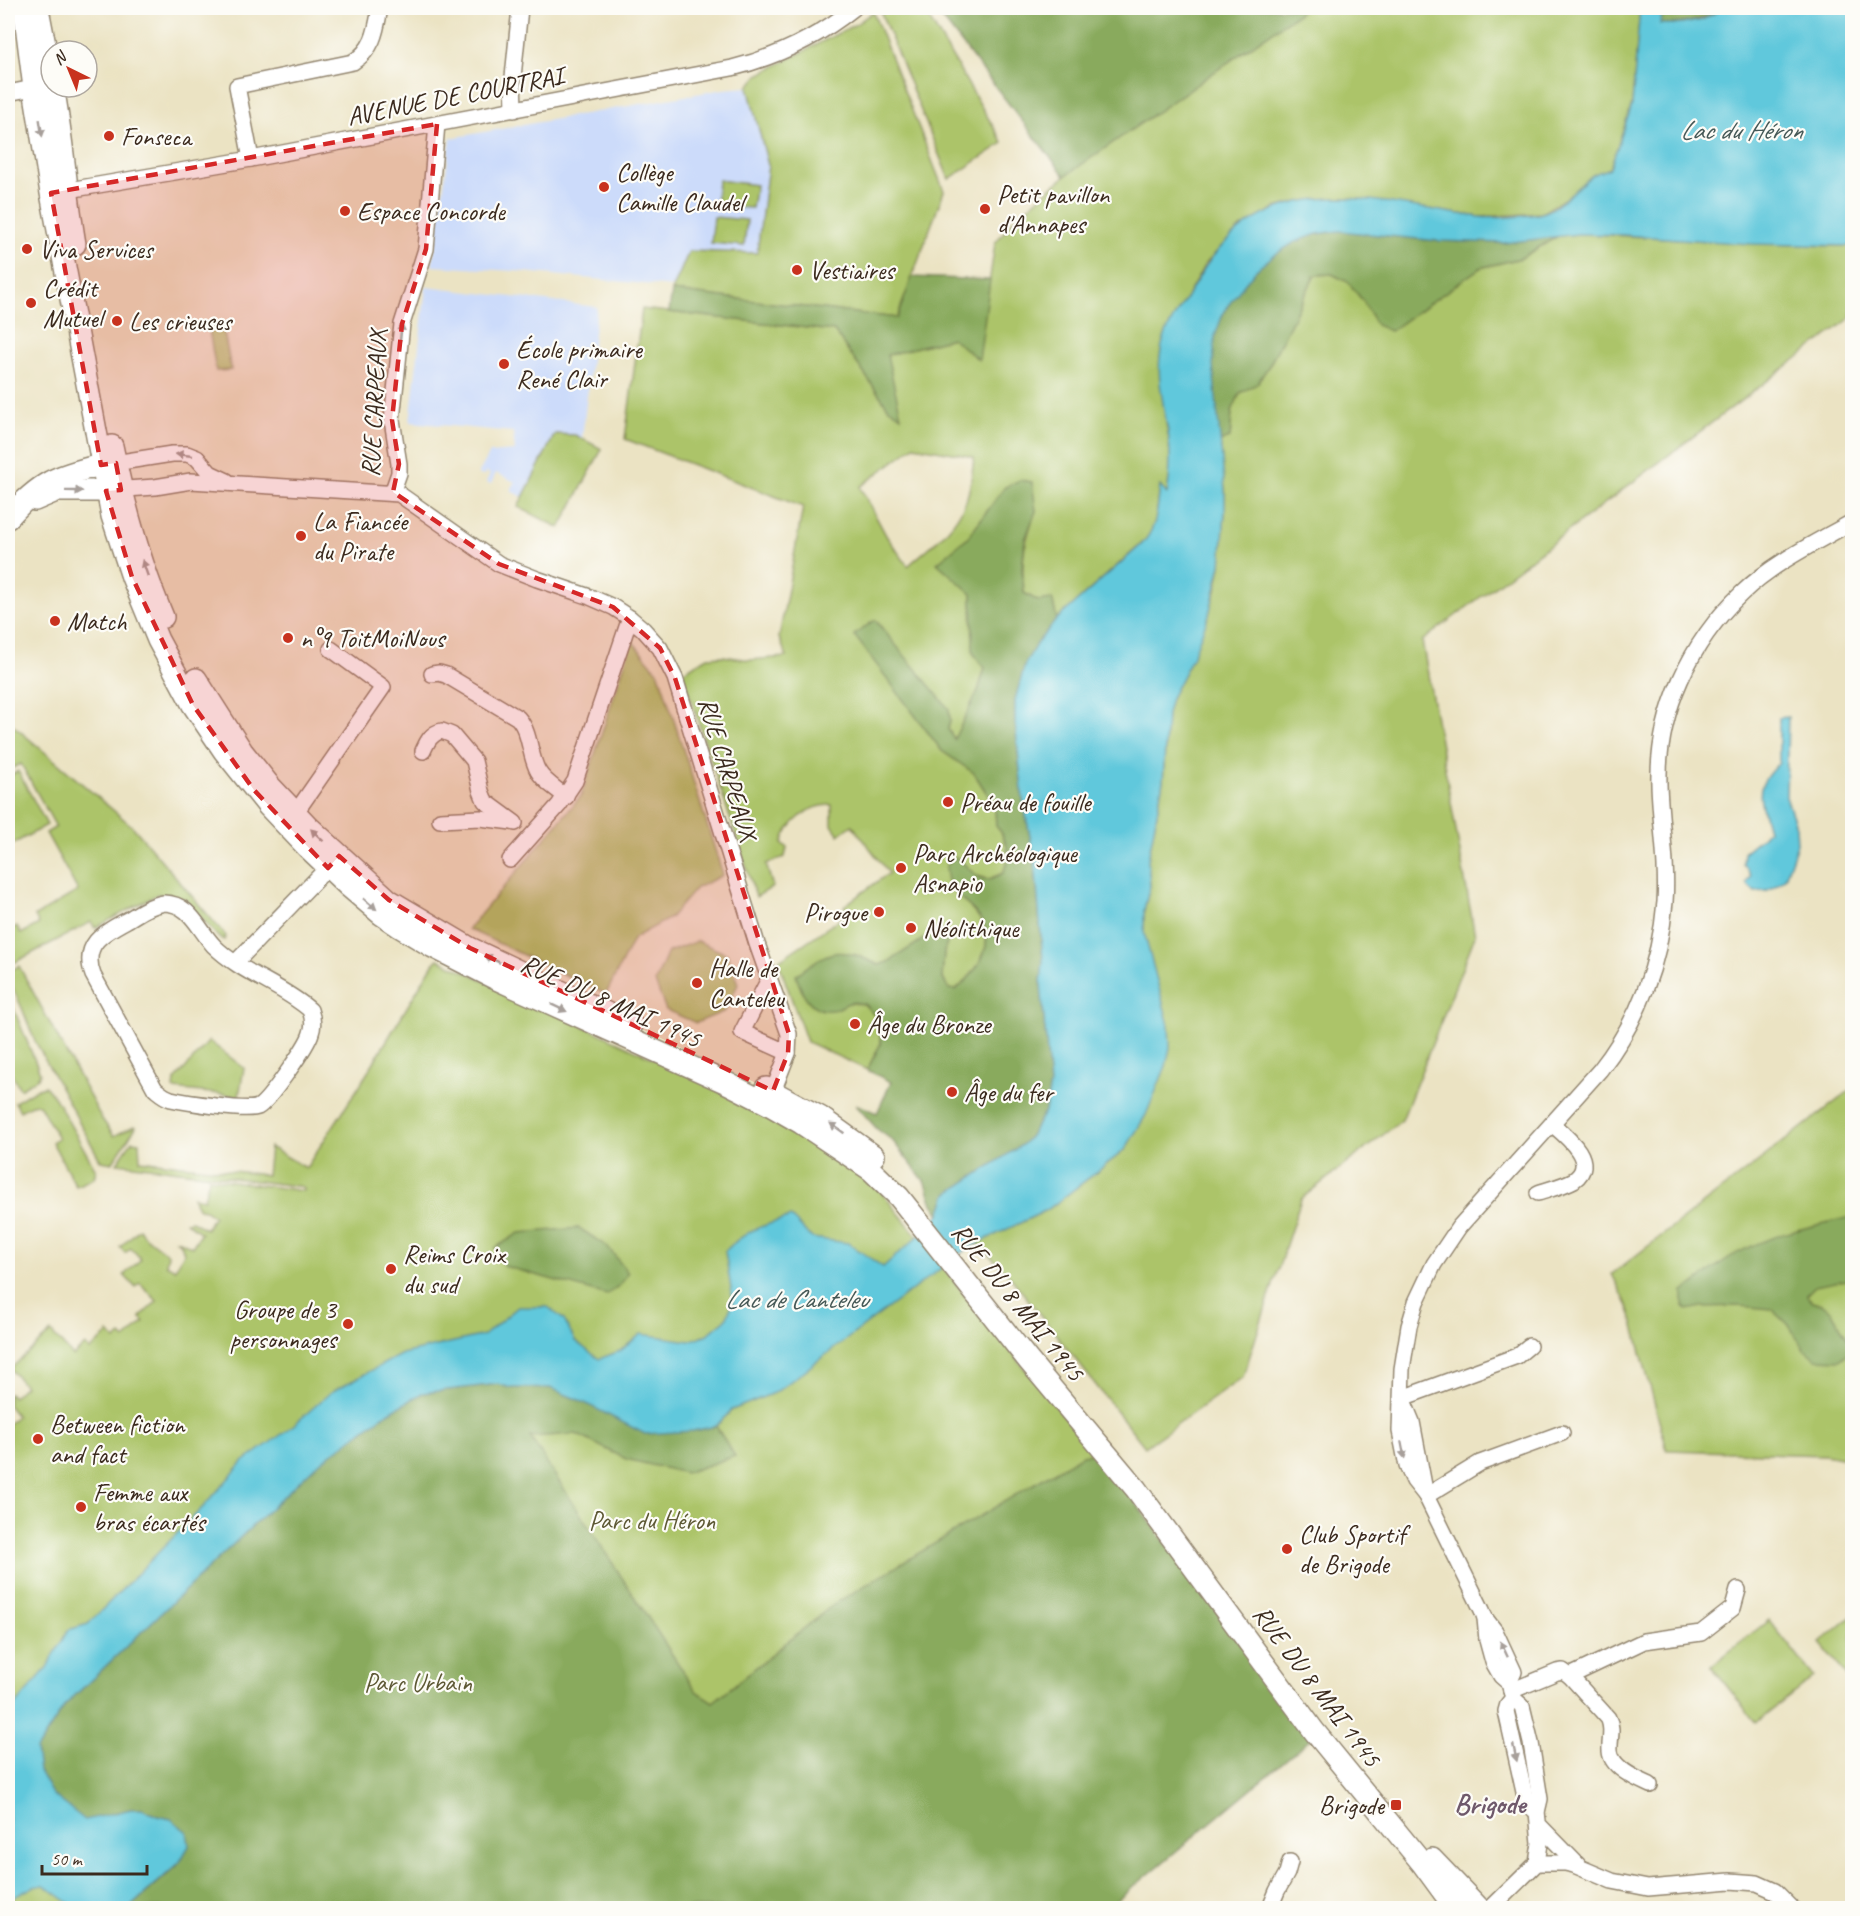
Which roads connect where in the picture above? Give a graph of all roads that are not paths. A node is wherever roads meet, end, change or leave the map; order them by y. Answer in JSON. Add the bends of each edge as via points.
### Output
{"nodes":[{"id":1,"x":24,"y":8,"type":"edge"},
{"id":2,"x":38,"y":8,"type":"edge"},
{"id":3,"x":380,"y":8,"type":"edge"},
{"id":4,"x":520,"y":8,"type":"edge"},
{"id":5,"x":854,"y":8,"type":"edge"},
{"id":6,"x":42,"y":39,"type":"edge"},
{"id":7,"x":39,"y":58,"type":"edge"},
{"id":8,"x":39,"y":86,"type":"edge"},
{"id":9,"x":8,"y":93,"type":"edge"},
{"id":10,"x":49,"y":99,"type":"edge"},
{"id":11,"x":514,"y":110,"type":"junction"},
{"id":12,"x":437,"y":124,"type":"junction"},
{"id":13,"x":251,"y":159,"type":"junction"},
{"id":14,"x":59,"y":192,"type":"junction"},
{"id":15,"x":108,"y":464,"type":"junction"},
{"id":16,"x":232,"y":483,"type":"junction"},
{"id":17,"x":114,"y":490,"type":"junction"},
{"id":18,"x":392,"y":493,"type":"junction"},
{"id":19,"x":8,"y":518,"type":"edge"},
{"id":20,"x":1852,"y":522,"type":"edge"},
{"id":21,"x":630,"y":618,"type":"junction"},
{"id":22,"x":331,"y":649,"type":"dead end"},
{"id":23,"x":432,"y":674,"type":"dead end"},
{"id":24,"x":423,"y":751,"type":"dead end"},
{"id":25,"x":566,"y":796,"type":"junction"},
{"id":26,"x":289,"y":818,"type":"junction"},
{"id":27,"x":440,"y":820,"type":"dead end"},
{"id":28,"x":515,"y":823,"type":"junction"},
{"id":29,"x":533,"y":834,"type":"junction"},
{"id":30,"x":510,"y":860,"type":"dead end"},
{"id":31,"x":334,"y":862,"type":"junction"},
{"id":32,"x":236,"y":962,"type":"junction"},
{"id":33,"x":769,"y":979,"type":"junction"},
{"id":34,"x":788,"y":1053,"type":"junction"},
{"id":35,"x":771,"y":1098,"type":"junction"},
{"id":36,"x":1552,"y":1124,"type":"junction"},
{"id":37,"x":1538,"y":1193,"type":"dead end"},
{"id":38,"x":961,"y":1268,"type":"junction"},
{"id":39,"x":1529,"y":1346,"type":"dead end"},
{"id":40,"x":1402,"y":1398,"type":"junction"},
{"id":41,"x":1562,"y":1433,"type":"dead end"},
{"id":42,"x":1426,"y":1497,"type":"junction"},
{"id":43,"x":1738,"y":1590,"type":"dead end"},
{"id":44,"x":1570,"y":1676,"type":"junction"},
{"id":45,"x":1511,"y":1690,"type":"junction"},
{"id":46,"x":1650,"y":1785,"type":"dead end"},
{"id":47,"x":1538,"y":1819,"type":"junction"},
{"id":48,"x":1290,"y":1862,"type":"dead end"},
{"id":49,"x":1537,"y":1863,"type":"junction"},
{"id":50,"x":1581,"y":1867,"type":"junction"},
{"id":51,"x":1270,"y":1908,"type":"edge"},
{"id":52,"x":1455,"y":1908,"type":"edge"},
{"id":53,"x":1479,"y":1908,"type":"edge"},
{"id":54,"x":1491,"y":1908,"type":"edge"},
{"id":55,"x":1792,"y":1908,"type":"edge"}],
"edges":[{"from":1,"to":7,"type":"main road","name":"RUE DU 8 MAI 1945"},
{"from":2,"to":6,"type":"main road","name":"RUE DU 8 MAI 1945"},
{"from":3,"to":13,"type":"street","via":[[372,44],[353,62],[237,86]]},
{"from":4,"to":11,"type":"street"},
{"from":5,"to":11,"type":"street","name":"AVENUE DE COURTRAI","via":[[811,38],[759,61]]},
{"from":8,"to":9,"type":"street"},
{"from":10,"to":14,"type":"main road","name":"RUE DU 8 MAI 1945"},
{"from":11,"to":12,"type":"street","name":"AVENUE DE COURTRAI"},
{"from":12,"to":13,"type":"street","name":"AVENUE DE COURTRAI"},
{"from":18,"to":12,"type":"street","name":"RUE CARPEAUX","one_way":true,"via":[[399,464],[392,420],[402,324],[426,249]]},
{"from":13,"to":14,"type":"street","name":"AVENUE DE COURTRAI"},
{"from":14,"to":15,"type":"main road","name":"RUE DU 8 MAI 1945"},
{"from":16,"to":15,"type":"street","one_way":true,"via":[[210,473],[197,458],[187,454]]},
{"from":15,"to":17,"type":"main road","name":"RUE DU 8 MAI 1945"},
{"from":15,"to":19,"type":"main road","via":[[51,480]]},
{"from":16,"to":17,"type":"street","via":[[191,481]]},
{"from":16,"to":18,"type":"street"},
{"from":19,"to":17,"type":"main road","one_way":true,"via":[[50,493]]},
{"from":17,"to":26,"type":"main road","name":"RUE DU 8 MAI 1945","via":[[112,516],[132,577],[167,658],[209,730],[249,783]]},
{"from":18,"to":21,"type":"street","name":"RUE CARPEAUX","via":[[404,497],[499,564],[591,597]]},
{"from":20,"to":36,"type":"street","via":[[1749,586],[1712,627],[1690,661],[1669,711],[1660,754],[1665,901],[1653,968],[1617,1046]]},
{"from":21,"to":25,"type":"street","via":[[575,781]]},
{"from":21,"to":33,"type":"street","name":"RUE CARPEAUX","via":[[660,648],[675,678]]},
{"from":22,"to":26,"type":"street","via":[[383,687]]},
{"from":23,"to":25,"type":"street","via":[[446,675],[518,718],[524,725],[538,771]]},
{"from":24,"to":28,"type":"street","via":[[435,734],[442,731],[452,735],[474,761],[483,798]]},
{"from":25,"to":29,"type":"street"},
{"from":26,"to":31,"type":"main road","name":"RUE DU 8 MAI 1945"},
{"from":27,"to":28,"type":"street","via":[[480,818]]},
{"from":28,"to":29,"type":"street"},
{"from":29,"to":30,"type":"street"},
{"from":31,"to":32,"type":"street"},
{"from":31,"to":35,"type":"main road","name":"RUE DU 8 MAI 1945","via":[[470,948]]},
{"from":32,"to":32,"type":"street","via":[[310,1010],[313,1022],[309,1038],[267,1099],[257,1107],[242,1109],[168,1098],[155,1089],[93,975],[89,960],[94,944],[105,932],[149,908],[171,903],[184,909],[214,945]]},
{"from":33,"to":34,"type":"street","name":"RUE CARPEAUX","via":[[789,1034]]},
{"from":33,"to":34,"type":"street","via":[[742,1032]]},
{"from":34,"to":35,"type":"street","name":"RUE CARPEAUX"},
{"from":35,"to":38,"type":"main road","name":"RUE DU 8 MAI 1945","via":[[820,1117],[866,1149],[894,1176]]},
{"from":36,"to":37,"type":"street","via":[[1579,1151],[1582,1170],[1577,1178]]},
{"from":36,"to":40,"type":"street","via":[[1459,1227],[1430,1270],[1409,1326]]},
{"from":38,"to":52,"type":"main road","name":"RUE DU 8 MAI 1945","via":[[1028,1360],[1136,1489],[1326,1746]]},
{"from":38,"to":53,"type":"main road","name":"RUE DU 8 MAI 1945","via":[[1193,1549],[1347,1756],[1431,1859]]},
{"from":39,"to":40,"type":"street","via":[[1517,1356]]},
{"from":40,"to":42,"type":"street","via":[[1400,1424],[1405,1459]]},
{"from":41,"to":42,"type":"street","via":[[1480,1463]]},
{"from":42,"to":45,"type":"street","via":[[1514,1672]]},
{"from":43,"to":44,"type":"street","via":[[1733,1608],[1701,1633],[1644,1641]]},
{"from":44,"to":45,"type":"street","via":[[1557,1672]]},
{"from":44,"to":46,"type":"street","via":[[1608,1718],[1613,1759],[1626,1773]]},
{"from":45,"to":47,"type":"street","via":[[1522,1706],[1531,1743],[1540,1799]]},
{"from":47,"to":49,"type":"street"},
{"from":47,"to":50,"type":"street"},
{"from":48,"to":51,"type":"street"},
{"from":49,"to":50,"type":"street"},
{"from":49,"to":54,"type":"street"},
{"from":50,"to":55,"type":"street","via":[[1599,1877],[1648,1888],[1730,1881],[1757,1883],[1775,1891]]}]}
